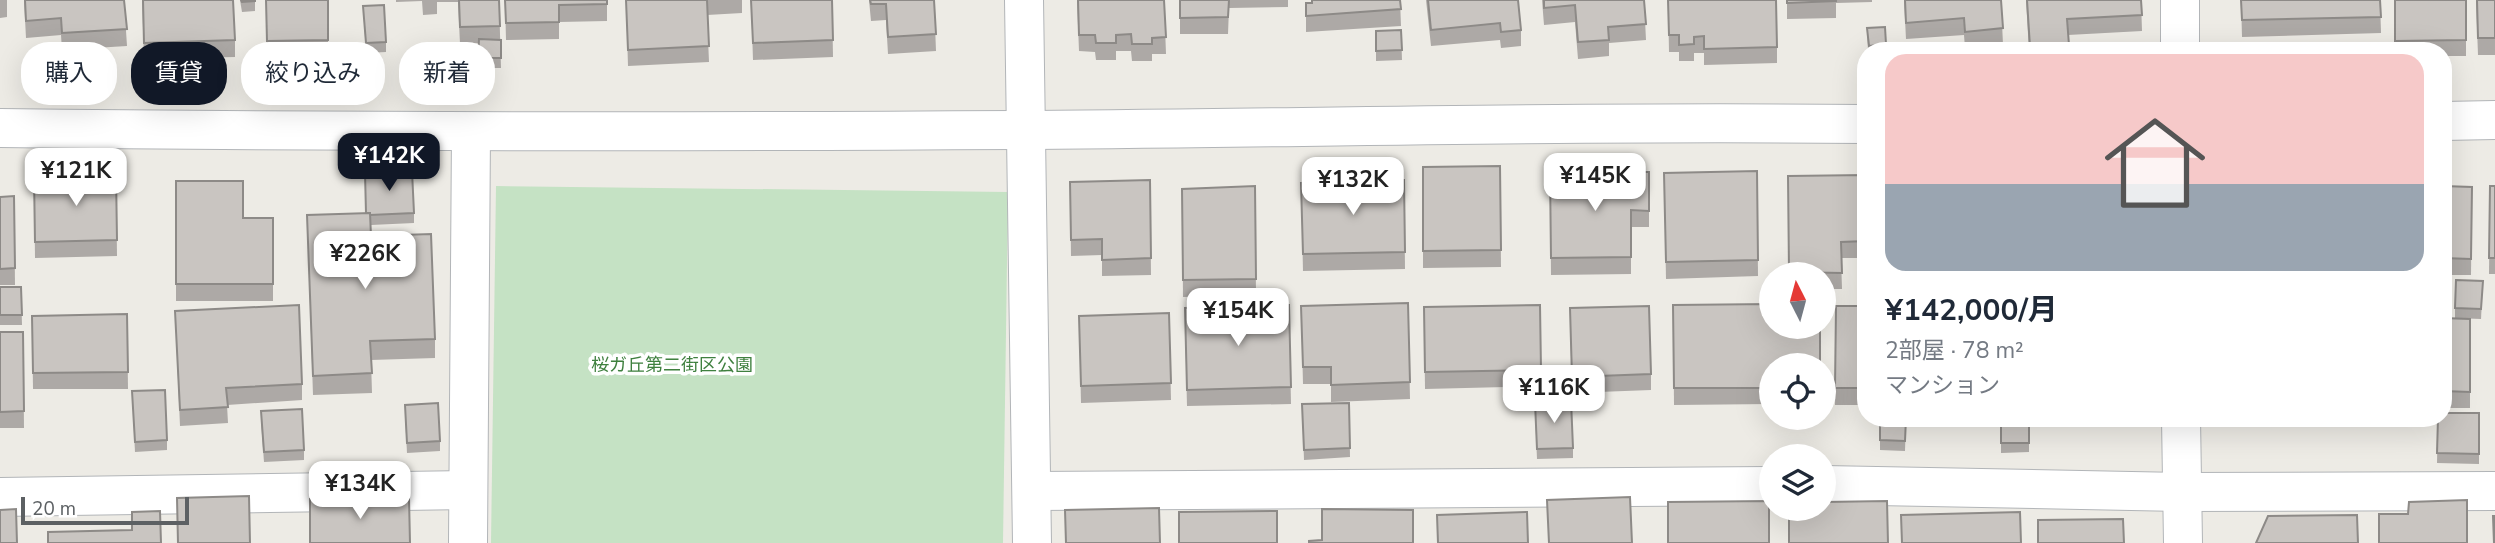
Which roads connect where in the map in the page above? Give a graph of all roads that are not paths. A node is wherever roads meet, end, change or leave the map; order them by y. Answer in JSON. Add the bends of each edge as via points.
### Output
{"nodes":[{"id":1,"x":1024,"y":0,"type":"edge"},
{"id":2,"x":2180,"y":0,"type":"edge"},
{"id":3,"x":2180,"y":42,"type":"edge"},
{"id":4,"x":2495,"y":120,"type":"edge"},
{"id":5,"x":2452,"y":121,"type":"edge"},
{"id":6,"x":1857,"y":124,"type":"edge"},
{"id":7,"x":0,"y":128,"type":"edge"},
{"id":8,"x":1026,"y":130,"type":"junction"},
{"id":9,"x":471,"y":132,"type":"junction"},
{"id":10,"x":2181,"y":427,"type":"edge"},
{"id":11,"x":1759,"y":485,"type":"edge"},
{"id":12,"x":1836,"y":485,"type":"edge"},
{"id":13,"x":468,"y":490,"type":"junction"},
{"id":14,"x":1033,"y":491,"type":"junction"},
{"id":15,"x":2495,"y":491,"type":"edge"},
{"id":16,"x":2181,"y":492,"type":"junction"},
{"id":17,"x":0,"y":497,"type":"edge"},
{"id":18,"x":467,"y":543,"type":"edge"},
{"id":19,"x":1032,"y":543,"type":"edge"},
{"id":20,"x":2183,"y":543,"type":"edge"}],
"edges":[{"from":1,"to":8,"type":"street"},
{"from":2,"to":3,"type":"street"},
{"from":4,"to":5,"type":"street"},
{"from":6,"to":8,"type":"street","via":[[1602,122]]},
{"from":7,"to":9,"type":"street"},
{"from":8,"to":9,"type":"street"},
{"from":8,"to":14,"type":"street"},
{"from":9,"to":13,"type":"street"},
{"from":10,"to":16,"type":"street"},
{"from":11,"to":14,"type":"street"},
{"from":12,"to":16,"type":"street"},
{"from":13,"to":17,"type":"street"},
{"from":13,"to":18,"type":"street"},
{"from":14,"to":19,"type":"street"},
{"from":15,"to":16,"type":"street"},
{"from":16,"to":20,"type":"street"}]}
